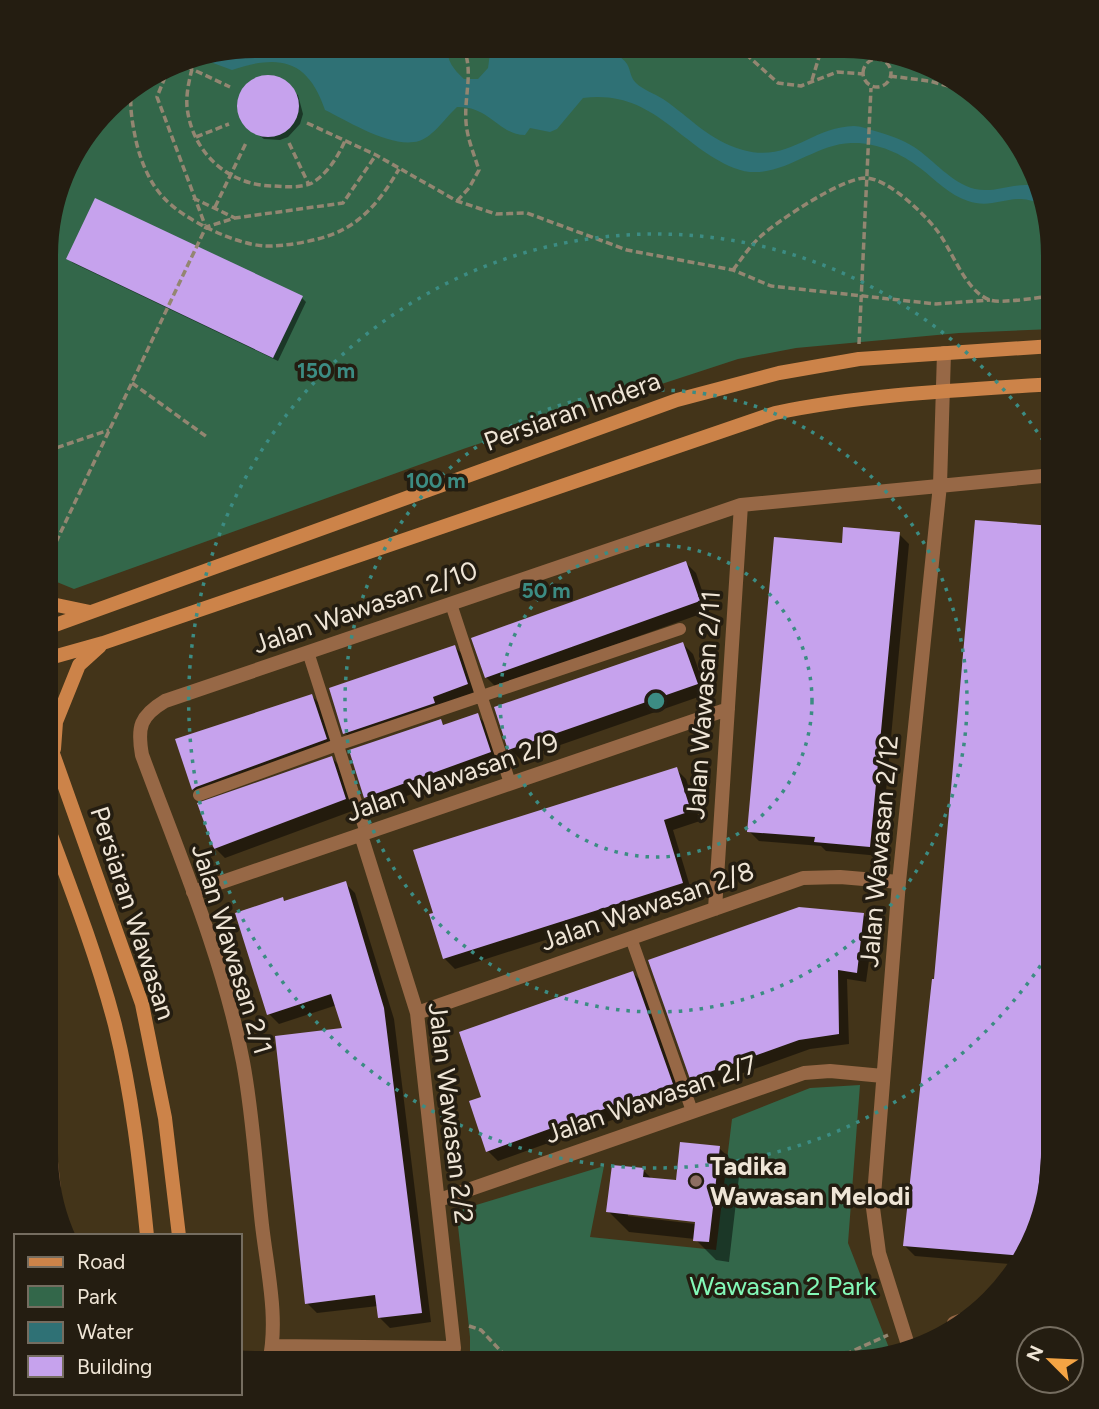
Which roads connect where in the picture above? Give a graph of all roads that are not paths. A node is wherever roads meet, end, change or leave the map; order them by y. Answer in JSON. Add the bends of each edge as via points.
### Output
{"nodes":[{"id":1,"x":1041,"y":347,"type":"edge"},
{"id":2,"x":944,"y":353,"type":"junction"},
{"id":3,"x":1041,"y":385,"type":"edge"},
{"id":4,"x":942,"y":391,"type":"junction"},
{"id":5,"x":1041,"y":476,"type":"edge"},
{"id":6,"x":940,"y":485,"type":"junction"},
{"id":7,"x":741,"y":505,"type":"junction"},
{"id":8,"x":451,"y":604,"type":"junction"},
{"id":9,"x":58,"y":605,"type":"edge"},
{"id":10,"x":94,"y":612,"type":"junction"},
{"id":11,"x":58,"y":624,"type":"edge"},
{"id":12,"x":680,"y":629,"type":"dead end"},
{"id":13,"x":103,"y":643,"type":"junction"},
{"id":14,"x":308,"y":652,"type":"junction"},
{"id":15,"x":58,"y":656,"type":"edge"},
{"id":16,"x":481,"y":696,"type":"junction"},
{"id":17,"x":728,"y":709,"type":"junction"},
{"id":18,"x":58,"y":717,"type":"edge"},
{"id":19,"x":141,"y":723,"type":"joint"},
{"id":20,"x":337,"y":745,"type":"junction"},
{"id":21,"x":58,"y":765,"type":"edge"},
{"id":22,"x":510,"y":783,"type":"junction"},
{"id":23,"x":199,"y":795,"type":"dead end"},
{"id":24,"x":363,"y":834,"type":"junction"},
{"id":25,"x":58,"y":854,"type":"edge"},
{"id":26,"x":899,"y":882,"type":"junction"},
{"id":27,"x":193,"y":892,"type":"junction"},
{"id":28,"x":715,"y":909,"type":"junction"},
{"id":29,"x":632,"y":938,"type":"junction"},
{"id":30,"x":417,"y":1013,"type":"junction"},
{"id":31,"x":883,"y":1076,"type":"junction"},
{"id":32,"x":692,"y":1111,"type":"junction"},
{"id":33,"x":439,"y":1200,"type":"junction"},
{"id":34,"x":147,"y":1234,"type":"edge"},
{"id":35,"x":179,"y":1234,"type":"edge"},
{"id":36,"x":907,"y":1341,"type":"edge"},
{"id":37,"x":272,"y":1346,"type":"junction"},
{"id":38,"x":271,"y":1351,"type":"edge"},
{"id":39,"x":372,"y":1351,"type":"edge"},
{"id":40,"x":452,"y":1351,"type":"edge"}],
"edges":[{"from":1,"to":2,"type":"main road","name":"Persiaran Indera"},
{"from":2,"to":4,"type":"street","name":"Jalan Wawasan 2/12"},
{"from":2,"to":10,"type":"main road","name":"Persiaran Indera","via":[[859,359],[779,373],[677,400]]},
{"from":3,"to":4,"type":"main road"},
{"from":4,"to":6,"type":"street","name":"Jalan Wawasan 2/12"},
{"from":4,"to":13,"type":"main road","via":[[775,413]]},
{"from":5,"to":6,"type":"street","name":"Jalan Wawasan 2/10"},
{"from":6,"to":7,"type":"street","name":"Jalan Wawasan 2/10"},
{"from":6,"to":26,"type":"street","name":"Jalan Wawasan 2/12"},
{"from":7,"to":8,"type":"street","name":"Jalan Wawasan 2/10"},
{"from":7,"to":17,"type":"street","name":"Jalan Wawasan 2/11"},
{"from":8,"to":14,"type":"street","name":"Jalan Wawasan 2/10"},
{"from":8,"to":16,"type":"lane"},
{"from":9,"to":10,"type":"main road"},
{"from":10,"to":11,"type":"main road","name":"Persiaran Indera"},
{"from":12,"to":16,"type":"lane"},
{"from":13,"to":15,"type":"main road"},
{"from":13,"to":18,"type":"main road","via":[[79,665]]},
{"from":14,"to":19,"type":"street","name":"Jalan Wawasan 2/10","via":[[165,701],[150,710]]},
{"from":14,"to":20,"type":"lane"},
{"from":16,"to":20,"type":"lane"},
{"from":16,"to":22,"type":"lane"},
{"from":17,"to":22,"type":"street","name":"Jalan Wawasan 2/9"},
{"from":17,"to":28,"type":"street","name":"Jalan Wawasan 2/11"},
{"from":19,"to":27,"type":"street","name":"Jalan Wawasan 2/1","via":[[142,755]]},
{"from":20,"to":23,"type":"lane"},
{"from":20,"to":24,"type":"lane"},
{"from":21,"to":35,"type":"main road","name":"Persiaran Wawasan","via":[[142,1004],[165,1118]]},
{"from":22,"to":24,"type":"street","name":"Jalan Wawasan 2/9"},
{"from":24,"to":27,"type":"street","name":"Jalan Wawasan 2/9"},
{"from":24,"to":30,"type":"street","name":"Jalan Wawasan 2/2"},
{"from":25,"to":34,"type":"main road","name":"Persiaran Wawasan","via":[[115,1025],[138,1150]]},
{"from":26,"to":28,"type":"street","name":"Jalan Wawasan 2/8","via":[[803,878]]},
{"from":26,"to":31,"type":"street","name":"Jalan Wawasan 2/12"},
{"from":27,"to":37,"type":"street","name":"Jalan Wawasan 2/1","via":[[230,1005],[243,1063]]},
{"from":28,"to":29,"type":"street","name":"Jalan Wawasan 2/8"},
{"from":29,"to":30,"type":"street","name":"Jalan Wawasan 2/8"},
{"from":29,"to":32,"type":"lane"},
{"from":30,"to":33,"type":"street","name":"Jalan Wawasan 2/2"},
{"from":31,"to":32,"type":"street","name":"Jalan Wawasan 2/7","via":[[804,1073]]},
{"from":31,"to":36,"type":"street","name":"Jalan Wawasan 2/12","via":[[873,1208],[878,1253]]},
{"from":32,"to":33,"type":"street","name":"Jalan Wawasan 2/7"},
{"from":33,"to":40,"type":"street","name":"Jalan Wawasan 2/2"},
{"from":37,"to":38,"type":"street","name":"Jalan Wawasan 2/1"},
{"from":37,"to":39,"type":"street"}]}
